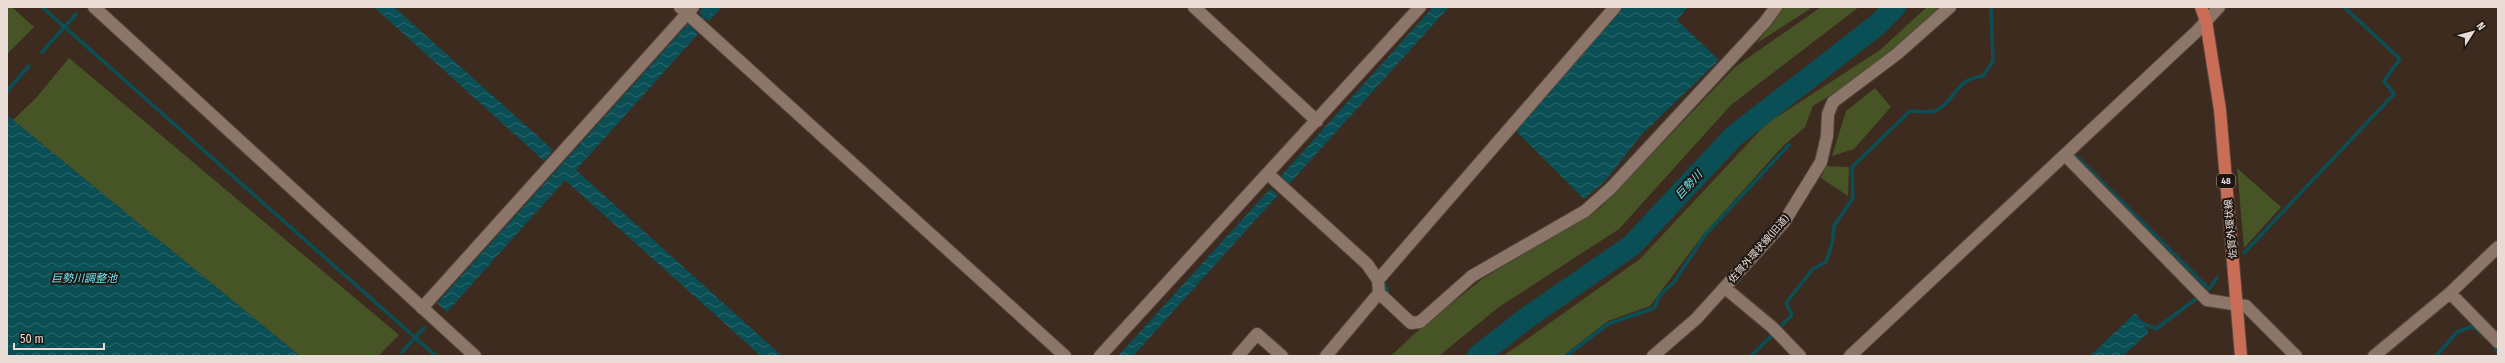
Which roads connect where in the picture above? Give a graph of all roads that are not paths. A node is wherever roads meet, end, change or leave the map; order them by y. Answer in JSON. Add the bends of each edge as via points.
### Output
{"nodes":[{"id":1,"x":94,"y":7,"type":"edge"},
{"id":2,"x":1194,"y":7,"type":"edge"},
{"id":3,"x":1420,"y":7,"type":"edge"},
{"id":4,"x":1614,"y":7,"type":"edge"},
{"id":5,"x":1776,"y":7,"type":"edge"},
{"id":6,"x":1950,"y":7,"type":"edge"},
{"id":7,"x":2201,"y":7,"type":"edge"},
{"id":8,"x":2219,"y":7,"type":"edge"},
{"id":9,"x":692,"y":15,"type":"edge"},
{"id":10,"x":2206,"y":21,"type":"junction"},
{"id":11,"x":1317,"y":121,"type":"junction"},
{"id":12,"x":2065,"y":155,"type":"junction"},
{"id":13,"x":1268,"y":174,"type":"junction"},
{"id":14,"x":2498,"y":247,"type":"edge"},
{"id":15,"x":1378,"y":280,"type":"junction"},
{"id":16,"x":1725,"y":288,"type":"junction"},
{"id":17,"x":2450,"y":292,"type":"junction"},
{"id":18,"x":1379,"y":293,"type":"junction"},
{"id":19,"x":2238,"y":305,"type":"junction"},
{"id":20,"x":422,"y":308,"type":"junction"},
{"id":21,"x":2498,"y":342,"type":"edge"},
{"id":22,"x":475,"y":356,"type":"edge"},
{"id":23,"x":1065,"y":356,"type":"edge"},
{"id":24,"x":1100,"y":356,"type":"edge"},
{"id":25,"x":1238,"y":356,"type":"edge"},
{"id":26,"x":1282,"y":356,"type":"edge"},
{"id":27,"x":1326,"y":356,"type":"edge"},
{"id":28,"x":1653,"y":356,"type":"edge"},
{"id":29,"x":1800,"y":356,"type":"edge"},
{"id":30,"x":1850,"y":356,"type":"edge"},
{"id":31,"x":2241,"y":356,"type":"edge"},
{"id":32,"x":2296,"y":356,"type":"edge"},
{"id":33,"x":2374,"y":356,"type":"edge"}],
"edges":[{"from":1,"to":20,"type":"street"},
{"from":2,"to":11,"type":"street"},
{"from":3,"to":11,"type":"street"},
{"from":4,"to":15,"type":"street"},
{"from":5,"to":18,"type":"street","via":[[1611,188],[1585,211],[1472,276],[1420,322],[1411,323]]},
{"from":6,"to":16,"type":"street","name":"佐賀外環状線(旧道)","via":[[1897,54],[1833,102],[1828,114],[1827,136],[1821,162],[1784,222]]},
{"from":7,"to":10,"type":"main road","name":"佐賀外環状線","number":"48"},
{"from":8,"to":10,"type":"street"},
{"from":9,"to":20,"type":"street","via":[[554,161]]},
{"from":9,"to":23,"type":"street"},
{"from":10,"to":12,"type":"street"},
{"from":10,"to":19,"type":"main road","name":"佐賀外環状線","number":"48","via":[[2220,110]]},
{"from":11,"to":13,"type":"street"},
{"from":12,"to":19,"type":"street","via":[[2207,300]]},
{"from":12,"to":30,"type":"street"},
{"from":13,"to":15,"type":"street","via":[[1367,264]]},
{"from":13,"to":24,"type":"street"},
{"from":14,"to":17,"type":"street"},
{"from":15,"to":18,"type":"street"},
{"from":16,"to":28,"type":"street","name":"佐賀外環状線(旧道)","via":[[1696,319]]},
{"from":16,"to":29,"type":"street","via":[[1776,330]]},
{"from":17,"to":21,"type":"street"},
{"from":17,"to":33,"type":"street"},
{"from":18,"to":27,"type":"street"},
{"from":19,"to":31,"type":"main road","name":"佐賀外環状線","number":"48"},
{"from":19,"to":32,"type":"street","via":[[2246,306]]},
{"from":20,"to":22,"type":"street"},
{"from":25,"to":26,"type":"street","via":[[1257,334]]}]}
